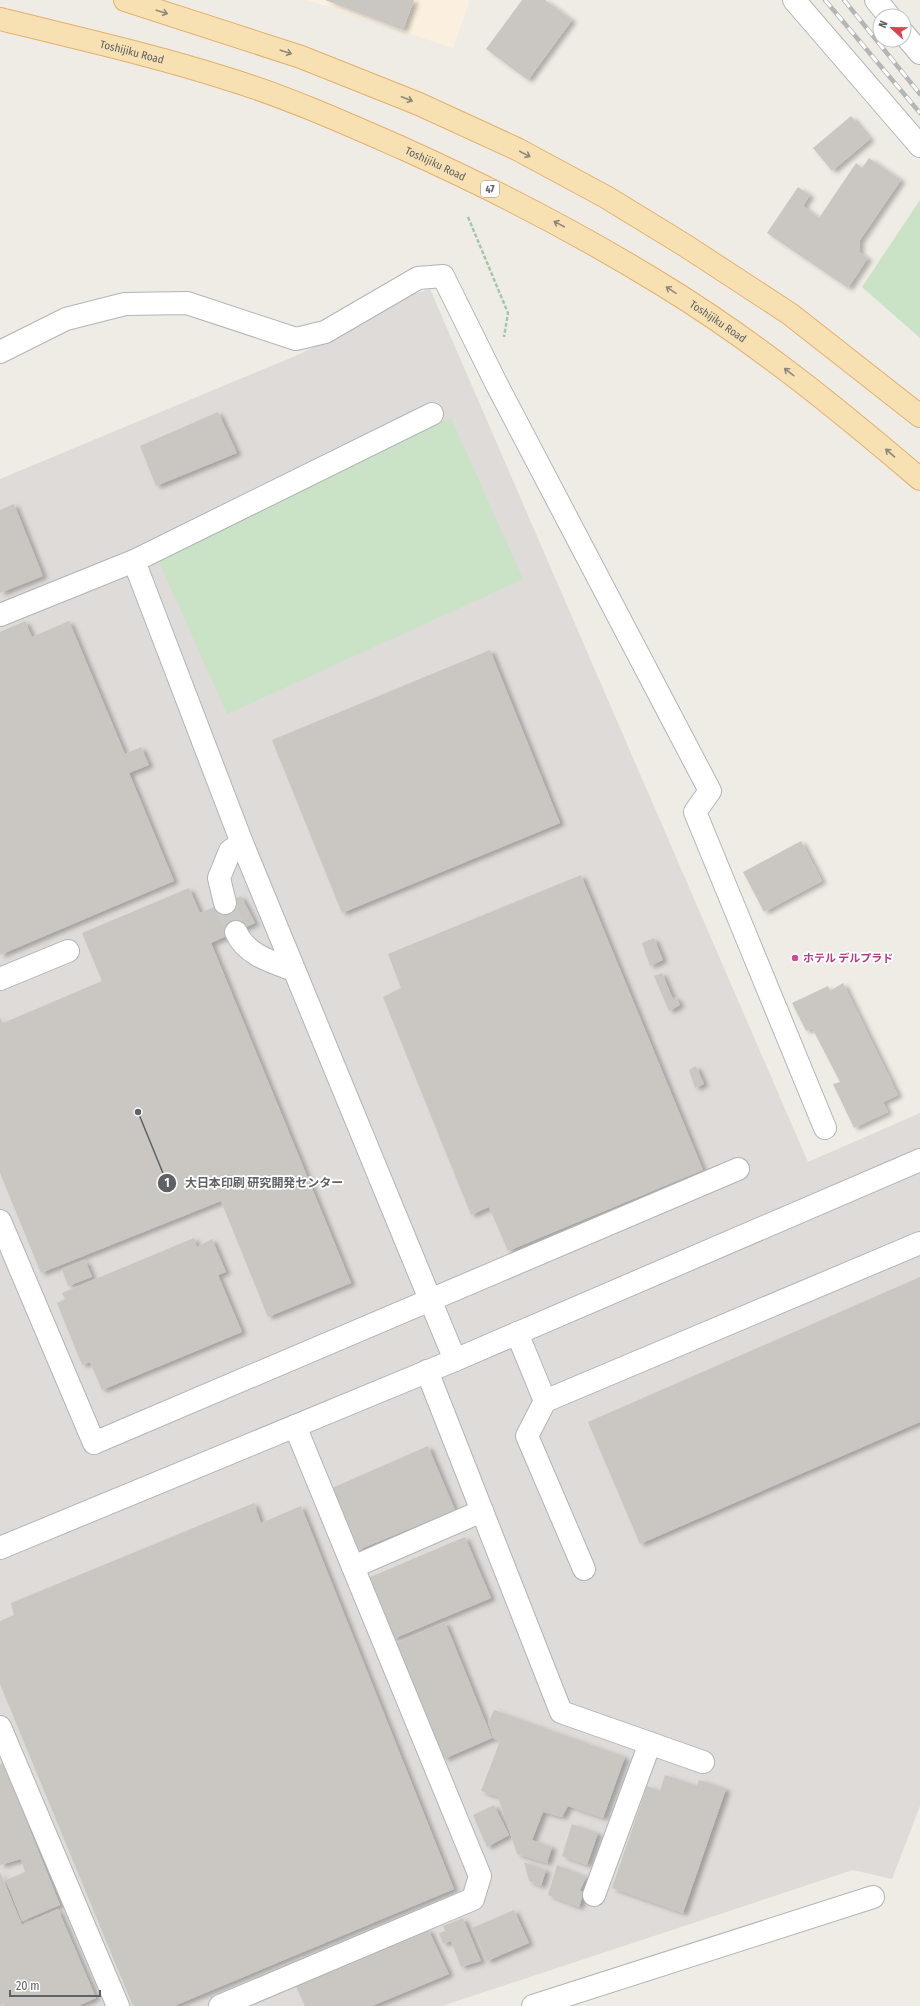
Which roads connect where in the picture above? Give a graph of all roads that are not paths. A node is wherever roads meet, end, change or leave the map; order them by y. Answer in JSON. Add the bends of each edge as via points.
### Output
{"nodes":[{"id":1,"x":125,"y":0,"type":"edge"},
{"id":2,"x":794,"y":0,"type":"edge"},
{"id":3,"x":876,"y":0,"type":"edge"},
{"id":4,"x":882,"y":8,"type":"edge"},
{"id":5,"x":0,"y":19,"type":"edge"},
{"id":6,"x":912,"y":44,"type":"edge"},
{"id":7,"x":920,"y":54,"type":"edge"},
{"id":8,"x":920,"y":146,"type":"edge"},
{"id":9,"x":0,"y":352,"type":"edge"},
{"id":10,"x":432,"y":414,"type":"dead end"},
{"id":11,"x":920,"y":416,"type":"edge"},
{"id":12,"x":920,"y":479,"type":"edge"},
{"id":13,"x":134,"y":561,"type":"junction"},
{"id":14,"x":0,"y":615,"type":"edge"},
{"id":15,"x":242,"y":843,"type":"junction"},
{"id":16,"x":225,"y":903,"type":"tunnel mouth"},
{"id":17,"x":236,"y":932,"type":"tunnel mouth"},
{"id":18,"x":68,"y":951,"type":"dead end"},
{"id":19,"x":294,"y":970,"type":"junction"},
{"id":20,"x":0,"y":979,"type":"edge"},
{"id":21,"x":825,"y":1128,"type":"dead end"},
{"id":22,"x":920,"y":1160,"type":"edge"},
{"id":23,"x":738,"y":1169,"type":"dead end"},
{"id":24,"x":0,"y":1221,"type":"edge"},
{"id":25,"x":920,"y":1243,"type":"edge"},
{"id":26,"x":430,"y":1298,"type":"junction"},
{"id":27,"x":517,"y":1333,"type":"junction"},
{"id":28,"x":454,"y":1360,"type":"junction"},
{"id":29,"x":427,"y":1371,"type":"junction"},
{"id":30,"x":545,"y":1401,"type":"junction"},
{"id":31,"x":295,"y":1426,"type":"junction"},
{"id":32,"x":482,"y":1512,"type":"junction"},
{"id":33,"x":0,"y":1548,"type":"edge"},
{"id":34,"x":353,"y":1567,"type":"junction"},
{"id":35,"x":584,"y":1569,"type":"dead end"},
{"id":36,"x":0,"y":1727,"type":"edge"},
{"id":37,"x":650,"y":1744,"type":"junction"},
{"id":38,"x":703,"y":1762,"type":"dead end"},
{"id":39,"x":594,"y":1895,"type":"dead end"},
{"id":40,"x":873,"y":1897,"type":"dead end"},
{"id":41,"x":543,"y":2004,"type":"edge"},
{"id":42,"x":118,"y":2006,"type":"edge"},
{"id":43,"x":220,"y":2006,"type":"edge"}],
"edges":[{"from":1,"to":11,"type":"main road","one_way":true,"via":[[301,57],[419,104],[517,149],[606,197],[790,314]]},
{"from":2,"to":8,"type":"street"},
{"from":3,"to":4,"type":"street"},
{"from":12,"to":5,"type":"main road","name":"Toshijiku Road","number":"47","one_way":true,"via":[[860,428],[758,349],[663,285],[561,225],[475,181],[336,119],[228,79]]},
{"from":6,"to":7,"type":"street"},
{"from":9,"to":21,"type":"street","via":[[66,319],[125,304],[187,303],[296,339],[325,332],[418,278],[443,276],[497,385],[710,791],[694,812]]},
{"from":10,"to":13,"type":"street"},
{"from":13,"to":14,"type":"street"},
{"from":13,"to":15,"type":"street"},
{"from":15,"to":16,"type":"street","via":[[230,851],[219,878]]},
{"from":15,"to":19,"type":"street"},
{"from":17,"to":19,"type":"street","via":[[240,941],[252,953]]},
{"from":18,"to":20,"type":"street"},
{"from":19,"to":26,"type":"street"},
{"from":22,"to":27,"type":"street"},
{"from":23,"to":26,"type":"street"},
{"from":24,"to":26,"type":"street","via":[[94,1443]]},
{"from":25,"to":30,"type":"street"},
{"from":26,"to":28,"type":"street"},
{"from":27,"to":28,"type":"street"},
{"from":27,"to":30,"type":"street"},
{"from":28,"to":29,"type":"street"},
{"from":29,"to":31,"type":"street"},
{"from":29,"to":32,"type":"street"},
{"from":30,"to":35,"type":"street","via":[[527,1436]]},
{"from":31,"to":33,"type":"street"},
{"from":31,"to":34,"type":"street"},
{"from":32,"to":34,"type":"street"},
{"from":32,"to":37,"type":"street","via":[[561,1712]]},
{"from":34,"to":43,"type":"street","via":[[480,1876],[473,1899]]},
{"from":36,"to":42,"type":"street"},
{"from":37,"to":38,"type":"street"},
{"from":37,"to":39,"type":"street"},
{"from":40,"to":41,"type":"street"}]}
